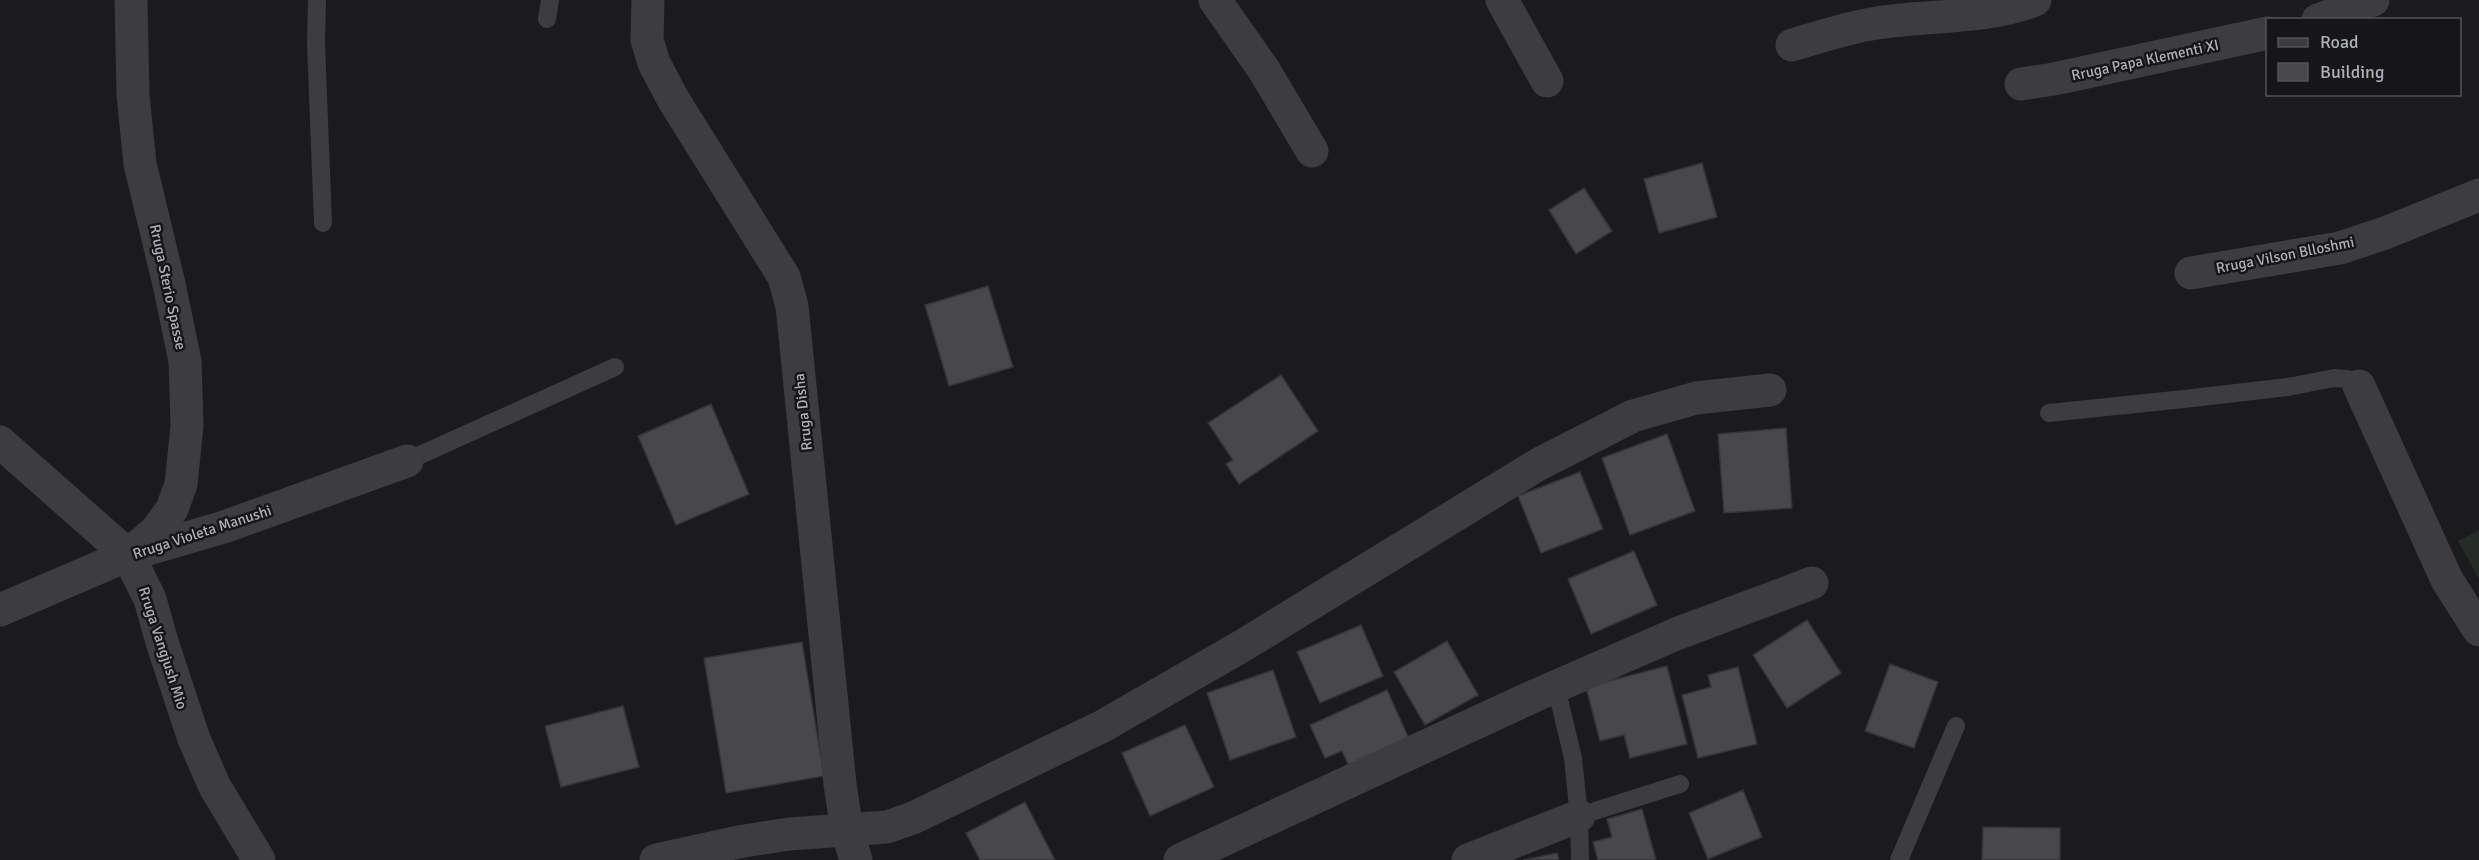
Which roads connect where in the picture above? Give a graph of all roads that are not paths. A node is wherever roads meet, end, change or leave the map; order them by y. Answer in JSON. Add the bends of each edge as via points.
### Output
{"nodes":[{"id":1,"x":131,"y":0,"type":"edge"},
{"id":2,"x":317,"y":0,"type":"edge"},
{"id":3,"x":550,"y":0,"type":"edge"},
{"id":4,"x":648,"y":0,"type":"edge"},
{"id":5,"x":1215,"y":0,"type":"edge"},
{"id":6,"x":1502,"y":0,"type":"edge"},
{"id":7,"x":2035,"y":0,"type":"edge"},
{"id":8,"x":2373,"y":0,"type":"edge"},
{"id":9,"x":2324,"y":18,"type":"edge"},
{"id":10,"x":547,"y":19,"type":"dead end"},
{"id":11,"x":2266,"y":33,"type":"edge"},
{"id":12,"x":1792,"y":45,"type":"dead end"},
{"id":13,"x":1547,"y":81,"type":"dead end"},
{"id":14,"x":2021,"y":84,"type":"dead end"},
{"id":15,"x":1312,"y":151,"type":"dead end"},
{"id":16,"x":2479,"y":195,"type":"edge"},
{"id":17,"x":323,"y":224,"type":"dead end"},
{"id":18,"x":2191,"y":273,"type":"dead end"},
{"id":19,"x":615,"y":368,"type":"dead end"},
{"id":20,"x":2359,"y":386,"type":"joint"},
{"id":21,"x":1770,"y":390,"type":"dead end"},
{"id":22,"x":2049,"y":413,"type":"dead end"},
{"id":23,"x":0,"y":442,"type":"edge"},
{"id":24,"x":408,"y":461,"type":"joint"},
{"id":25,"x":128,"y":555,"type":"junction"},
{"id":26,"x":1812,"y":583,"type":"dead end"},
{"id":27,"x":0,"y":610,"type":"edge"},
{"id":28,"x":2479,"y":630,"type":"edge"},
{"id":29,"x":1556,"y":687,"type":"junction"},
{"id":30,"x":1956,"y":726,"type":"dead end"},
{"id":31,"x":1680,"y":784,"type":"dead end"},
{"id":32,"x":1579,"y":816,"type":"junction"},
{"id":33,"x":852,"y":846,"type":"edge"},
{"id":34,"x":259,"y":860,"type":"edge"},
{"id":35,"x":656,"y":860,"type":"edge"},
{"id":36,"x":1180,"y":860,"type":"edge"},
{"id":37,"x":1468,"y":860,"type":"edge"},
{"id":38,"x":1580,"y":860,"type":"edge"},
{"id":39,"x":1899,"y":860,"type":"edge"}],
"edges":[{"from":1,"to":25,"type":"street","name":"Rruga Sterio Spasse","via":[[133,94],[141,164],[184,361],[187,426],[181,484],[172,509],[156,531]]},
{"from":2,"to":17,"type":"lane"},
{"from":3,"to":10,"type":"lane"},
{"from":4,"to":33,"type":"street","name":"Rruga Disha","via":[[647,40],[654,63],[784,277],[792,306],[840,784]]},
{"from":5,"to":15,"type":"street","via":[[1264,70]]},
{"from":6,"to":13,"type":"street"},
{"from":7,"to":12,"type":"street","via":[[1974,13],[1875,23]]},
{"from":8,"to":9,"type":"street"},
{"from":11,"to":14,"type":"street","name":"Rruga Papa Klementi XI"},
{"from":16,"to":18,"type":"street","name":"Rruga Vilson Blloshmi","via":[[2340,248]]},
{"from":19,"to":24,"type":"lane"},
{"from":20,"to":22,"type":"lane","via":[[2334,378],[2207,397]]},
{"from":20,"to":28,"type":"street","via":[[2447,580]]},
{"from":21,"to":33,"type":"street","via":[[1696,398],[1633,416],[1539,464],[1242,646],[1103,726]]},
{"from":23,"to":25,"type":"street","name":"Rruga Vangjush Mio"},
{"from":24,"to":25,"type":"street","name":"Rruga Violeta Manushi","via":[[224,527]]},
{"from":25,"to":27,"type":"street","name":"Rruga Violeta Manushi"},
{"from":25,"to":34,"type":"street","name":"Rruga Vangjush Mio","via":[[150,599],[194,739],[215,787]]},
{"from":26,"to":29,"type":"street","via":[[1676,634]]},
{"from":29,"to":32,"type":"lane","via":[[1573,758]]},
{"from":29,"to":36,"type":"street"},
{"from":30,"to":39,"type":"lane"},
{"from":31,"to":32,"type":"lane"},
{"from":32,"to":37,"type":"street"},
{"from":32,"to":38,"type":"lane"},
{"from":33,"to":35,"type":"street","via":[[789,834]]}]}
